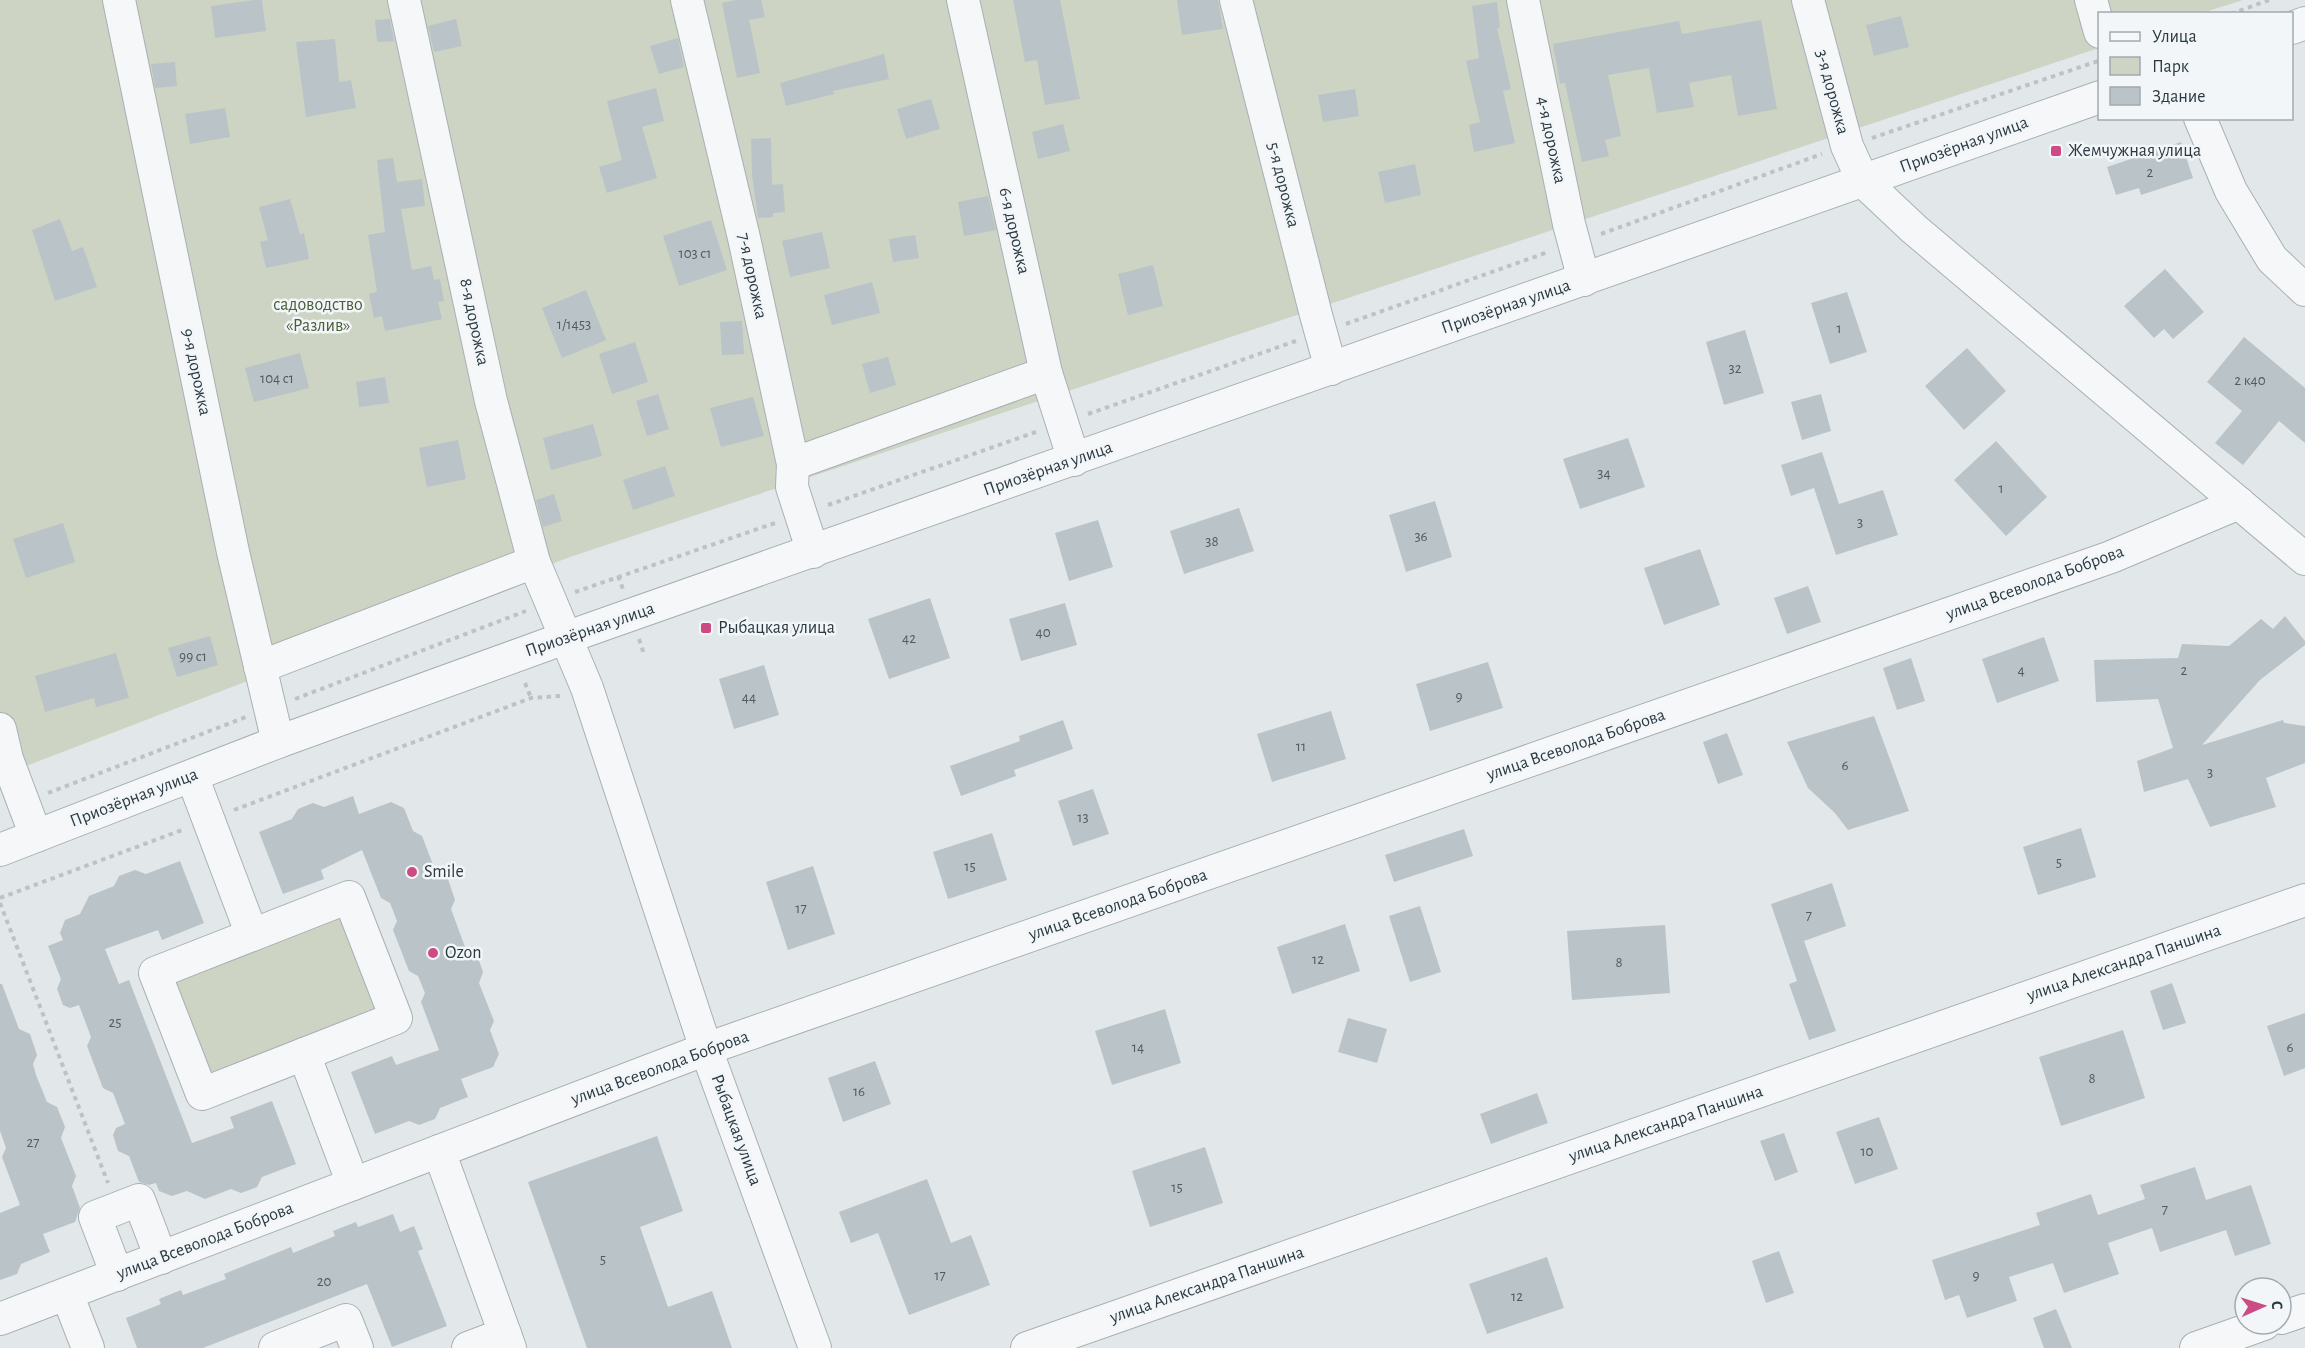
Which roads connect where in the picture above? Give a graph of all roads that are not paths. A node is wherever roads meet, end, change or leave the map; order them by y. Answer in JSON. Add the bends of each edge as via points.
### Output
{"nodes":[{"id":1,"x":119,"y":0,"type":"edge"},
{"id":2,"x":404,"y":0,"type":"edge"},
{"id":3,"x":687,"y":0,"type":"edge"},
{"id":4,"x":963,"y":0,"type":"edge"},
{"id":5,"x":1236,"y":0,"type":"edge"},
{"id":6,"x":1523,"y":0,"type":"edge"},
{"id":7,"x":1808,"y":0,"type":"edge"},
{"id":8,"x":2091,"y":0,"type":"edge"},
{"id":9,"x":2098,"y":25,"type":"edge"},
{"id":10,"x":2098,"y":98,"type":"edge"},
{"id":11,"x":2201,"y":120,"type":"edge"},
{"id":12,"x":1863,"y":181,"type":"junction"},
{"id":13,"x":1584,"y":280,"type":"junction"},
{"id":14,"x":2305,"y":291,"type":"edge"},
{"id":15,"x":1331,"y":369,"type":"junction"},
{"id":16,"x":1046,"y":373,"type":"junction"},
{"id":17,"x":1074,"y":460,"type":"junction"},
{"id":18,"x":793,"y":464,"type":"junction"},
{"id":19,"x":2239,"y":503,"type":"junction"},
{"id":20,"x":813,"y":552,"type":"junction"},
{"id":21,"x":2305,"y":559,"type":"edge"},
{"id":22,"x":534,"y":562,"type":"junction"},
{"id":23,"x":565,"y":638,"type":"junction"},
{"id":24,"x":260,"y":667,"type":"junction"},
{"id":25,"x":0,"y":729,"type":"edge"},
{"id":26,"x":278,"y":742,"type":"junction"},
{"id":27,"x":3,"y":760,"type":"edge"},
{"id":28,"x":192,"y":776,"type":"junction"},
{"id":29,"x":36,"y":836,"type":"junction"},
{"id":30,"x":0,"y":850,"type":"edge"},
{"id":31,"x":2305,"y":900,"type":"edge"},
{"id":32,"x":252,"y":935,"type":"junction"},
{"id":33,"x":706,"y":1049,"type":"junction"},
{"id":34,"x":304,"y":1054,"type":"junction"},
{"id":35,"x":439,"y":1151,"type":"junction"},
{"id":36,"x":353,"y":1184,"type":"junction"},
{"id":37,"x":161,"y":1258,"type":"junction"},
{"id":38,"x":117,"y":1275,"type":"junction"},
{"id":39,"x":67,"y":1294,"type":"junction"},
{"id":40,"x":0,"y":1319,"type":"edge"},
{"id":41,"x":2233,"y":1335,"type":"edge"},
{"id":42,"x":508,"y":1341,"type":"edge"},
{"id":43,"x":88,"y":1348,"type":"edge"},
{"id":44,"x":275,"y":1348,"type":"edge"},
{"id":45,"x":357,"y":1348,"type":"edge"},
{"id":46,"x":468,"y":1348,"type":"edge"},
{"id":47,"x":815,"y":1348,"type":"edge"},
{"id":48,"x":1027,"y":1348,"type":"edge"},
{"id":49,"x":2196,"y":1348,"type":"edge"}],
"edges":[{"from":1,"to":24,"type":"street","name":"9-я дорожка"},
{"from":2,"to":22,"type":"street","name":"8-я дорожка","via":[[491,401]]},
{"from":3,"to":18,"type":"street","name":"7-я дорожка"},
{"from":4,"to":16,"type":"street","name":"6-я дорожка"},
{"from":5,"to":15,"type":"street","name":"5-я дорожка"},
{"from":6,"to":13,"type":"street","name":"4-я дорожка"},
{"from":7,"to":12,"type":"street","name":"3-я дорожка","via":[[1847,146]]},
{"from":8,"to":9,"type":"street"},
{"from":10,"to":12,"type":"street","name":"Приозёрная улица"},
{"from":11,"to":14,"type":"street","via":[[2231,191],[2272,259]]},
{"from":12,"to":13,"type":"street","name":"Приозёрная улица"},
{"from":12,"to":19,"type":"street","via":[[1914,229]]},
{"from":13,"to":15,"type":"street","name":"Приозёрная улица"},
{"from":15,"to":17,"type":"street","name":"Приозёрная улица"},
{"from":16,"to":17,"type":"street","name":"6-я дорожка"},
{"from":16,"to":18,"type":"street"},
{"from":17,"to":20,"type":"street","name":"Приозёрная улица"},
{"from":18,"to":20,"type":"street","name":"7-я дорожка","via":[[792,487]]},
{"from":19,"to":21,"type":"street"},
{"from":19,"to":33,"type":"street","name":"улица Всеволода Боброва","via":[[2111,557]]},
{"from":20,"to":23,"type":"street","name":"Приозёрная улица"},
{"from":22,"to":23,"type":"street","name":"8-я дорожка"},
{"from":22,"to":24,"type":"street"},
{"from":23,"to":26,"type":"street","name":"Приозёрная улица"},
{"from":23,"to":33,"type":"street","name":"Рыбацкая улица","via":[[587,688]]},
{"from":24,"to":26,"type":"street","name":"9-я дорожка"},
{"from":25,"to":27,"type":"street"},
{"from":26,"to":28,"type":"street","name":"Приозёрная улица"},
{"from":27,"to":29,"type":"street"},
{"from":28,"to":29,"type":"street","name":"Приозёрная улица"},
{"from":28,"to":32,"type":"street"},
{"from":29,"to":30,"type":"street","name":"Приозёрная улица"},
{"from":31,"to":48,"type":"street","name":"улица Александра Паншина"},
{"from":32,"to":34,"type":"street","via":[[349,897],[396,1018]]},
{"from":32,"to":34,"type":"street","via":[[155,973],[202,1094]]},
{"from":33,"to":35,"type":"street","name":"улица Всеволода Боброва"},
{"from":33,"to":47,"type":"street","name":"Рыбацкая улица"},
{"from":34,"to":36,"type":"street"},
{"from":35,"to":36,"type":"street","name":"улица Всеволода Боброва"},
{"from":35,"to":42,"type":"street"},
{"from":36,"to":37,"type":"street","name":"улица Всеволода Боброва"},
{"from":37,"to":38,"type":"street","name":"улица Всеволода Боброва"},
{"from":37,"to":38,"type":"street","via":[[139,1200],[118,1208],[95,1217]]},
{"from":38,"to":39,"type":"street","name":"улица Всеволода Боброва"},
{"from":39,"to":40,"type":"street","name":"улица Всеволода Боброва"},
{"from":39,"to":43,"type":"street"},
{"from":41,"to":49,"type":"street"},
{"from":42,"to":46,"type":"street"},
{"from":44,"to":45,"type":"street","via":[[346,1320]]}]}
